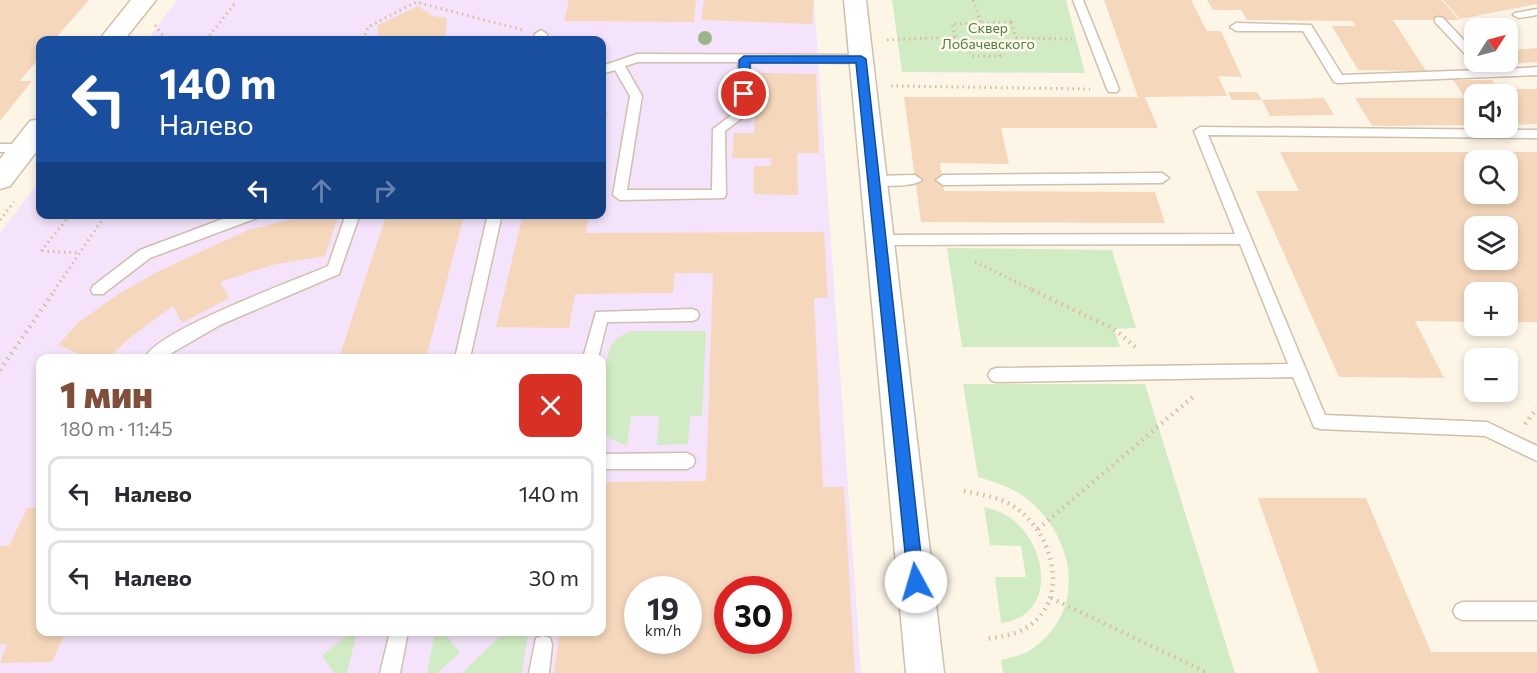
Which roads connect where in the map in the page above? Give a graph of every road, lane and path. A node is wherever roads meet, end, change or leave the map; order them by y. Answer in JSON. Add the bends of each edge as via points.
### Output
{"nodes":[{"id":1,"x":144,"y":0,"type":"edge"},
{"id":2,"x":855,"y":0,"type":"edge"},
{"id":3,"x":973,"y":0,"type":"edge"},
{"id":4,"x":1078,"y":0,"type":"edge"},
{"id":5,"x":236,"y":2,"type":"dead end"},
{"id":6,"x":1537,"y":12,"type":"edge"},
{"id":7,"x":1520,"y":15,"type":"dead end"},
{"id":8,"x":1439,"y":20,"type":"dead end"},
{"id":9,"x":981,"y":23,"type":"junction"},
{"id":10,"x":154,"y":24,"type":"dead end"},
{"id":11,"x":1236,"y":27,"type":"dead end"},
{"id":12,"x":114,"y":36,"type":"edge"},
{"id":13,"x":163,"y":36,"type":"edge"},
{"id":14,"x":209,"y":36,"type":"edge"},
{"id":15,"x":365,"y":36,"type":"edge"},
{"id":16,"x":534,"y":36,"type":"edge"},
{"id":17,"x":955,"y":37,"type":"junction"},
{"id":18,"x":1016,"y":38,"type":"junction"},
{"id":19,"x":1093,"y":39,"type":"junction"},
{"id":20,"x":885,"y":40,"type":"dead end"},
{"id":21,"x":1464,"y":47,"type":"edge"},
{"id":22,"x":861,"y":59,"type":"junction"},
{"id":23,"x":744,"y":60,"type":"junction"},
{"id":24,"x":618,"y":65,"type":"junction"},
{"id":25,"x":606,"y":69,"type":"edge"},
{"id":26,"x":1537,"y":71,"type":"edge"},
{"id":27,"x":1490,"y":74,"type":"joint"},
{"id":28,"x":890,"y":86,"type":"dead end"},
{"id":29,"x":1113,"y":89,"type":"joint"},
{"id":30,"x":1537,"y":134,"type":"edge"},
{"id":31,"x":22,"y":142,"type":"edge"},
{"id":32,"x":1162,"y":178,"type":"dead end"},
{"id":33,"x":0,"y":179,"type":"edge"},
{"id":34,"x":915,"y":180,"type":"dead end"},
{"id":35,"x":943,"y":180,"type":"dead end"},
{"id":36,"x":874,"y":181,"type":"junction"},
{"id":37,"x":67,"y":219,"type":"edge"},
{"id":38,"x":103,"y":219,"type":"edge"},
{"id":39,"x":239,"y":219,"type":"edge"},
{"id":40,"x":351,"y":219,"type":"edge"},
{"id":41,"x":494,"y":219,"type":"edge"},
{"id":42,"x":1245,"y":239,"type":"junction"},
{"id":43,"x":880,"y":240,"type":"junction"},
{"id":44,"x":80,"y":253,"type":"junction"},
{"id":45,"x":968,"y":258,"type":"dead end"},
{"id":46,"x":98,"y":290,"type":"dead end"},
{"id":47,"x":692,"y":315,"type":"dead end"},
{"id":48,"x":157,"y":354,"type":"edge"},
{"id":49,"x":463,"y":354,"type":"edge"},
{"id":50,"x":592,"y":354,"type":"edge"},
{"id":51,"x":0,"y":369,"type":"edge"},
{"id":52,"x":1298,"y":370,"type":"junction"},
{"id":53,"x":1225,"y":371,"type":"junction"},
{"id":54,"x":1166,"y":372,"type":"junction"},
{"id":55,"x":996,"y":375,"type":"dead end"},
{"id":56,"x":1537,"y":454,"type":"edge"},
{"id":57,"x":687,"y":461,"type":"dead end"},
{"id":58,"x":606,"y":462,"type":"edge"},
{"id":59,"x":964,"y":491,"type":"dead end"},
{"id":60,"x":1038,"y":529,"type":"junction"},
{"id":61,"x":1051,"y":598,"type":"junction"},
{"id":62,"x":1462,"y":611,"type":"dead end"},
{"id":63,"x":1537,"y":611,"type":"edge"},
{"id":64,"x":398,"y":636,"type":"edge"},
{"id":65,"x":985,"y":639,"type":"dead end"},
{"id":66,"x":543,"y":645,"type":"dead end"},
{"id":67,"x":390,"y":673,"type":"edge"},
{"id":68,"x":539,"y":673,"type":"edge"},
{"id":69,"x":925,"y":673,"type":"edge"},
{"id":70,"x":1208,"y":673,"type":"edge"}],
"edges":[{"from":1,"to":12,"type":"street"},
{"from":2,"to":22,"type":"street"},
{"from":3,"to":9,"type":"path"},
{"from":4,"to":19,"type":"lane"},
{"from":5,"to":14,"type":"path"},
{"from":6,"to":7,"type":"lane"},
{"from":8,"to":21,"type":"lane"},
{"from":9,"to":17,"type":"path","via":[[952,24]]},
{"from":9,"to":18,"type":"path","via":[[1011,22]]},
{"from":10,"to":13,"type":"path"},
{"from":11,"to":27,"type":"lane","via":[[1306,27],[1338,79]]},
{"from":15,"to":16,"type":"path","via":[[368,27],[416,2]]},
{"from":17,"to":18,"type":"path","via":[[958,48],[970,48],[972,56],[1000,56],[998,47],[1019,47]]},
{"from":17,"to":20,"type":"path"},
{"from":18,"to":19,"type":"path"},
{"from":19,"to":29,"type":"lane"},
{"from":22,"to":23,"type":"lane"},
{"from":22,"to":36,"type":"street"},
{"from":23,"to":24,"type":"lane","via":[[637,58]]},
{"from":23,"to":24,"type":"lane","via":[[744,112],[719,129],[719,195],[620,195],[636,96]]},
{"from":24,"to":25,"type":"lane"},
{"from":26,"to":27,"type":"lane"},
{"from":28,"to":29,"type":"path"},
{"from":30,"to":42,"type":"lane","via":[[1200,131]]},
{"from":31,"to":33,"type":"street"},
{"from":32,"to":35,"type":"lane"},
{"from":34,"to":36,"type":"lane"},
{"from":36,"to":43,"type":"street"},
{"from":37,"to":44,"type":"path","via":[[41,251]]},
{"from":38,"to":44,"type":"path"},
{"from":39,"to":46,"type":"lane","via":[[145,254]]},
{"from":40,"to":48,"type":"lane","via":[[334,270],[241,309]]},
{"from":41,"to":49,"type":"lane"},
{"from":42,"to":43,"type":"lane"},
{"from":42,"to":52,"type":"lane"},
{"from":43,"to":69,"type":"street"},
{"from":44,"to":51,"type":"path"},
{"from":45,"to":54,"type":"path","via":[[1114,329]]},
{"from":47,"to":50,"type":"lane","via":[[601,316]]},
{"from":52,"to":53,"type":"lane"},
{"from":52,"to":56,"type":"lane","via":[[1320,422],[1486,429]]},
{"from":53,"to":54,"type":"lane"},
{"from":53,"to":60,"type":"path"},
{"from":54,"to":55,"type":"lane"},
{"from":57,"to":58,"type":"lane"},
{"from":59,"to":60,"type":"path","via":[[993,496],[1017,508]]},
{"from":60,"to":61,"type":"path","via":[[1049,550],[1054,575]]},
{"from":61,"to":65,"type":"path","via":[[1036,621],[1015,634]]},
{"from":61,"to":70,"type":"path"},
{"from":62,"to":63,"type":"lane"},
{"from":64,"to":67,"type":"lane"},
{"from":66,"to":68,"type":"lane"}]}
